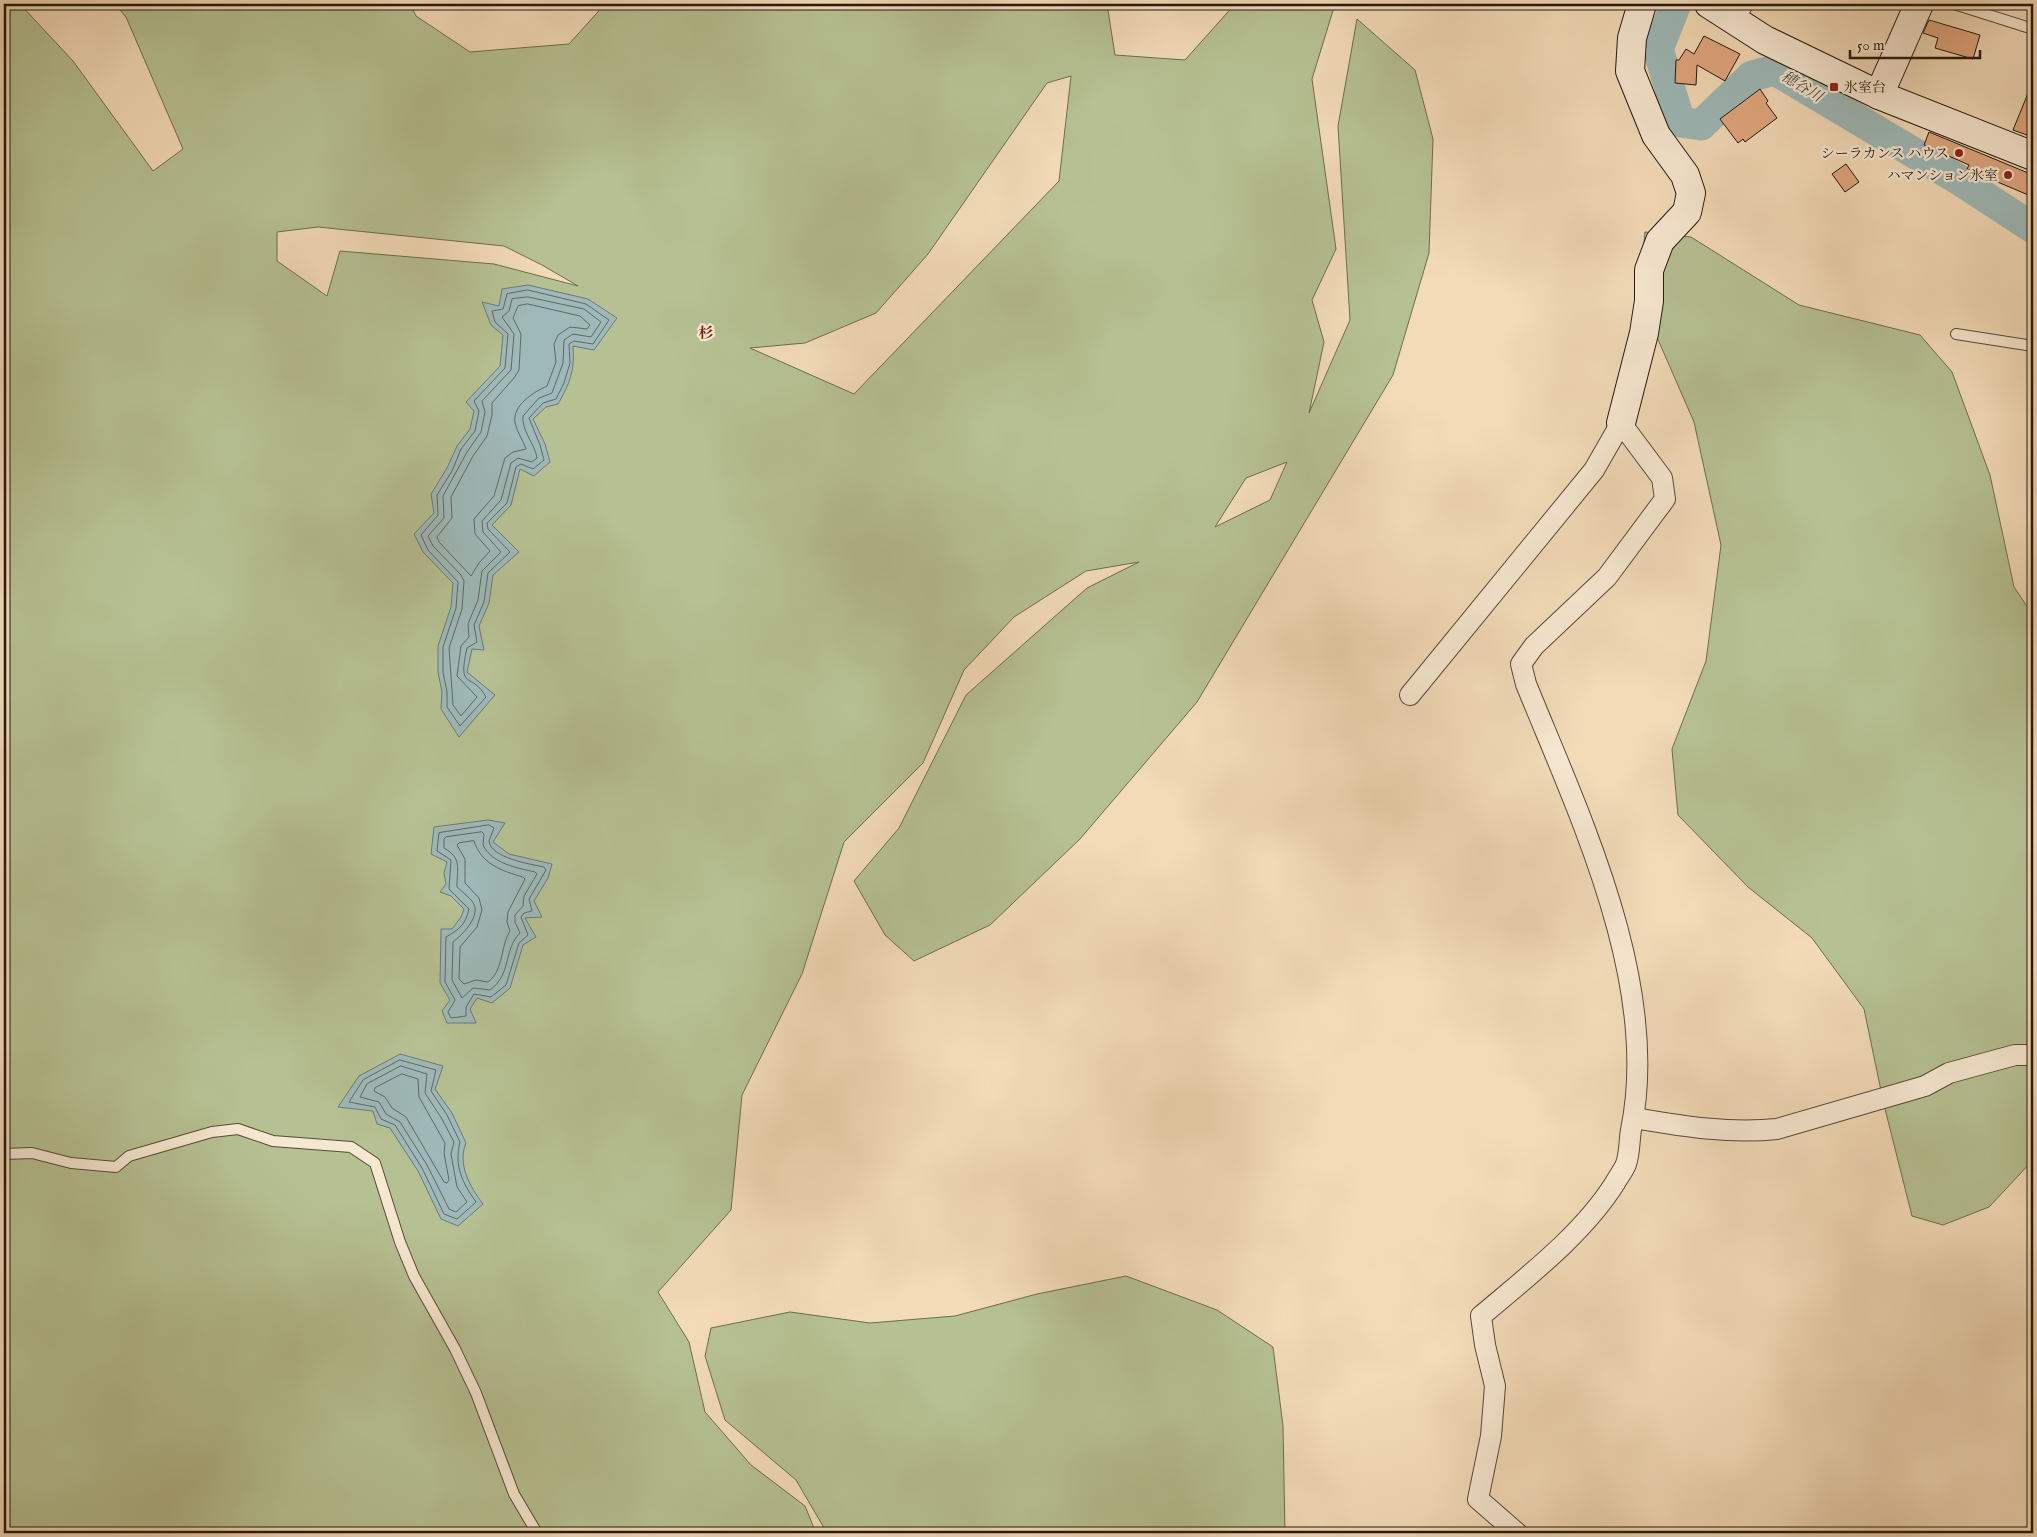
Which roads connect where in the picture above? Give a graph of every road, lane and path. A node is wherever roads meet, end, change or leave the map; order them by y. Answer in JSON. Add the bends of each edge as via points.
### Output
{"nodes":[{"id":1,"x":1642,"y":4,"type":"edge"},
{"id":2,"x":1709,"y":4,"type":"edge"},
{"id":3,"x":1919,"y":4,"type":"edge"},
{"id":4,"x":1954,"y":4,"type":"edge"},
{"id":5,"x":1743,"y":13,"type":"edge"},
{"id":6,"x":2033,"y":17,"type":"edge"},
{"id":7,"x":2031,"y":28,"type":"edge"},
{"id":8,"x":1879,"y":95,"type":"junction"},
{"id":9,"x":2033,"y":156,"type":"edge"},
{"id":10,"x":1956,"y":334,"type":"dead end"},
{"id":11,"x":2033,"y":346,"type":"edge"},
{"id":12,"x":1621,"y":423,"type":"junction"},
{"id":13,"x":1410,"y":695,"type":"dead end"},
{"id":14,"x":2033,"y":1055,"type":"edge"},
{"id":15,"x":1634,"y":1118,"type":"junction"},
{"id":16,"x":4,"y":1154,"type":"edge"},
{"id":17,"x":536,"y":1533,"type":"edge"},
{"id":18,"x":1517,"y":1533,"type":"edge"}],
"edges":[{"from":1,"to":12,"type":"street","via":[[1632,38],[1630,71],[1656,135],[1685,175],[1691,192],[1687,212],[1660,241],[1649,270],[1649,302],[1644,333]]},
{"from":2,"to":5,"type":"street"},
{"from":3,"to":8,"type":"street"},
{"from":4,"to":7,"type":"lane"},
{"from":5,"to":8,"type":"street","via":[[1766,40]]},
{"from":6,"to":7,"type":"lane"},
{"from":8,"to":9,"type":"street"},
{"from":10,"to":11,"type":"lane"},
{"from":12,"to":13,"type":"street","via":[[1594,470]]},
{"from":12,"to":15,"type":"street","via":[[1662,478],[1665,499],[1607,578],[1534,646],[1521,664],[1526,684],[1584,824],[1610,903],[1629,979],[1636,1033],[1637,1099]]},
{"from":14,"to":15,"type":"street","via":[[2015,1055],[1949,1073],[1925,1086],[1777,1129],[1699,1129]]},
{"from":15,"to":18,"type":"street","via":[[1626,1164],[1602,1203],[1539,1267],[1482,1316],[1495,1386],[1491,1436],[1478,1499]]},
{"from":16,"to":17,"type":"lane","via":[[32,1153],[71,1163],[116,1167],[129,1156],[212,1132],[238,1129],[273,1141],[351,1147],[375,1163],[414,1276],[476,1393],[514,1494]]}]}
